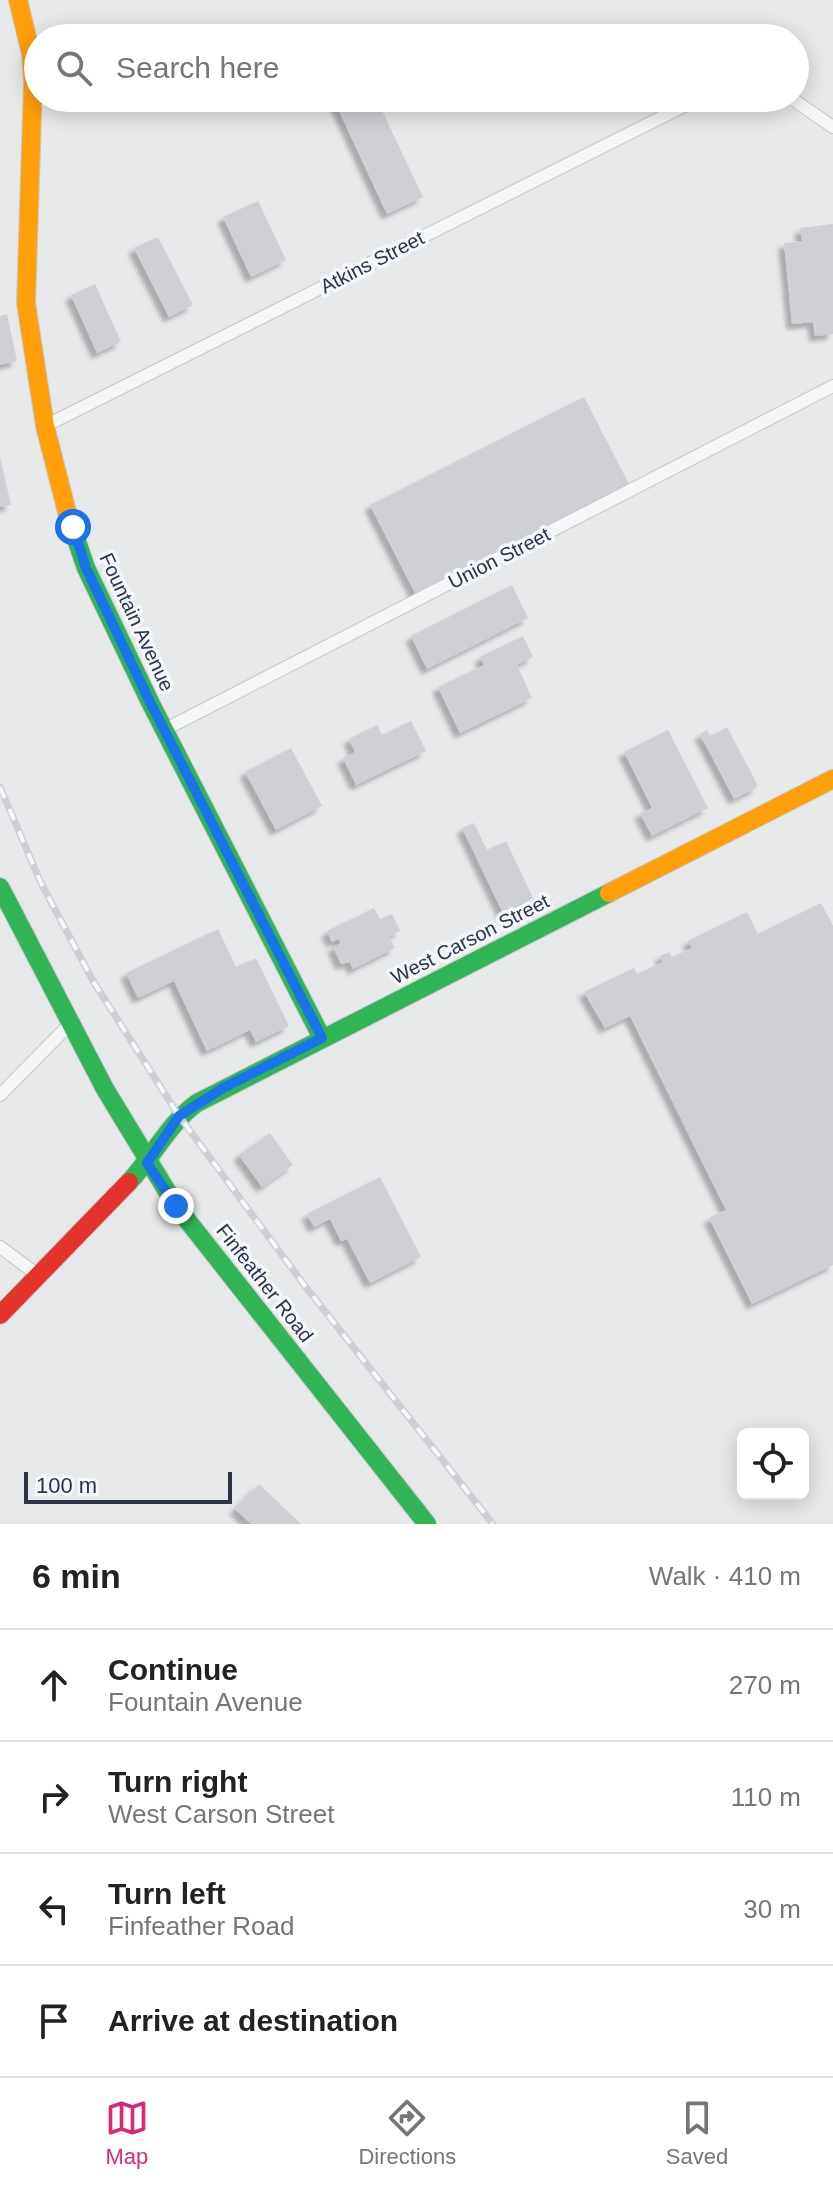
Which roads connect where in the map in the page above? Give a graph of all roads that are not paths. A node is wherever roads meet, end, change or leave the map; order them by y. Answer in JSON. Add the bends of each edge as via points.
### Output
{"nodes":[{"id":1,"x":18,"y":0,"type":"edge"},
{"id":2,"x":24,"y":25,"type":"edge"},
{"id":3,"x":809,"y":109,"type":"edge"},
{"id":4,"x":32,"y":112,"type":"edge"},
{"id":5,"x":672,"y":112,"type":"edge"},
{"id":6,"x":833,"y":127,"type":"edge"},
{"id":7,"x":833,"y":386,"type":"edge"},
{"id":8,"x":45,"y":426,"type":"junction"},
{"id":9,"x":164,"y":730,"type":"junction"},
{"id":10,"x":833,"y":779,"type":"edge"},
{"id":11,"x":0,"y":887,"type":"edge"},
{"id":12,"x":69,"y":1025,"type":"junction"},
{"id":13,"x":322,"y":1038,"type":"junction"},
{"id":14,"x":0,"y":1095,"type":"edge"},
{"id":15,"x":147,"y":1163,"type":"junction"},
{"id":16,"x":0,"y":1247,"type":"edge"},
{"id":17,"x":38,"y":1275,"type":"junction"},
{"id":18,"x":0,"y":1315,"type":"edge"},
{"id":19,"x":427,"y":1524,"type":"edge"}],
"edges":[{"from":1,"to":2,"type":"street","name":"Fountain Avenue"},
{"from":3,"to":6,"type":"street"},
{"from":4,"to":8,"type":"street","name":"Fountain Avenue","via":[[26,303]]},
{"from":5,"to":8,"type":"street","name":"Atkins Street"},
{"from":7,"to":9,"type":"street","name":"Union Street"},
{"from":8,"to":9,"type":"street","name":"Fountain Avenue","via":[[86,568]]},
{"from":9,"to":13,"type":"street","name":"Fountain Avenue"},
{"from":10,"to":13,"type":"street","name":"West Carson Street"},
{"from":11,"to":12,"type":"street","name":"Finfeather Road"},
{"from":12,"to":14,"type":"street"},
{"from":12,"to":15,"type":"street","name":"Finfeather Road"},
{"from":13,"to":15,"type":"street","name":"West Carson Street","via":[[179,1116]]},
{"from":15,"to":17,"type":"street","name":"West Carson Street"},
{"from":15,"to":19,"type":"street","name":"Finfeather Road"},
{"from":16,"to":17,"type":"street"},
{"from":17,"to":18,"type":"street","name":"West Carson Street"}]}
